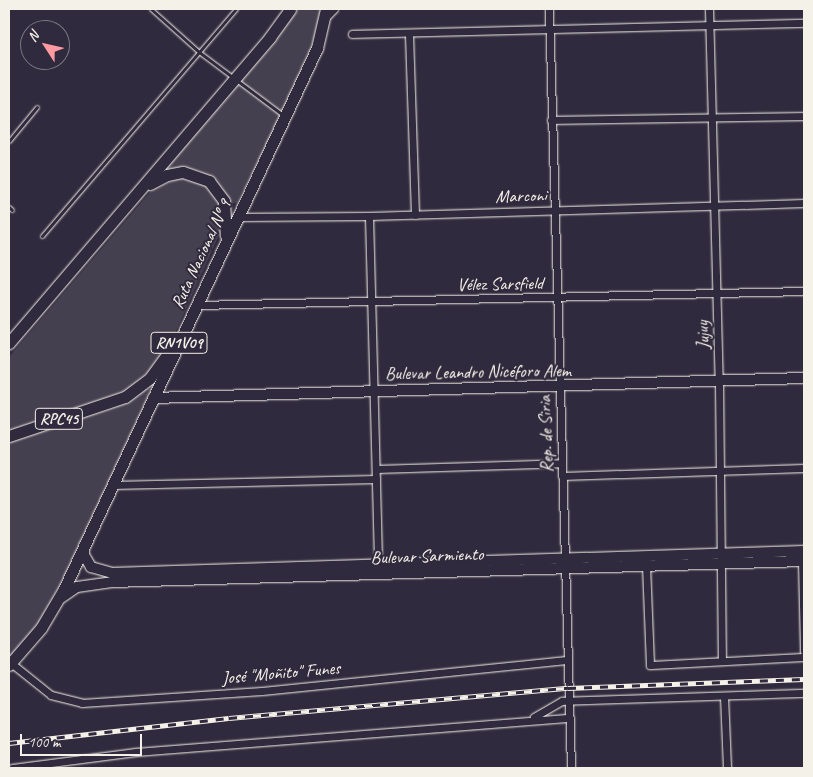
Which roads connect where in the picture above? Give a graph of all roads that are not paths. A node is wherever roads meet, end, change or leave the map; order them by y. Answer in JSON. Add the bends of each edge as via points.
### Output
{"nodes":[{"id":1,"x":151,"y":9,"type":"edge"},
{"id":2,"x":236,"y":9,"type":"edge"},
{"id":3,"x":290,"y":9,"type":"edge"},
{"id":4,"x":334,"y":9,"type":"edge"},
{"id":5,"x":548,"y":9,"type":"edge"},
{"id":6,"x":709,"y":9,"type":"edge"},
{"id":7,"x":325,"y":14,"type":"edge"},
{"id":8,"x":804,"y":23,"type":"edge"},
{"id":9,"x":709,"y":26,"type":"junction"},
{"id":10,"x":549,"y":30,"type":"junction"},
{"id":11,"x":352,"y":34,"type":"dead end"},
{"id":12,"x":409,"y":34,"type":"junction"},
{"id":13,"x":199,"y":52,"type":"junction"},
{"id":14,"x":234,"y":79,"type":"junction"},
{"id":15,"x":38,"y":107,"type":"dead end"},
{"id":16,"x":804,"y":116,"type":"edge"},
{"id":17,"x":285,"y":117,"type":"junction"},
{"id":18,"x":712,"y":118,"type":"junction"},
{"id":19,"x":551,"y":120,"type":"junction"},
{"id":20,"x":9,"y":141,"type":"edge"},
{"id":21,"x":136,"y":196,"type":"junction"},
{"id":22,"x":804,"y":203,"type":"edge"},
{"id":23,"x":714,"y":206,"type":"junction"},
{"id":24,"x":554,"y":210,"type":"junction"},
{"id":25,"x":415,"y":215,"type":"junction"},
{"id":26,"x":369,"y":216,"type":"junction"},
{"id":27,"x":238,"y":217,"type":"junction"},
{"id":28,"x":42,"y":236,"type":"dead end"},
{"id":29,"x":224,"y":247,"type":"junction"},
{"id":30,"x":804,"y":291,"type":"edge"},
{"id":31,"x":717,"y":293,"type":"junction"},
{"id":32,"x":557,"y":298,"type":"junction"},
{"id":33,"x":372,"y":302,"type":"junction"},
{"id":34,"x":196,"y":305,"type":"junction"},
{"id":35,"x":189,"y":322,"type":"junction"},
{"id":36,"x":9,"y":345,"type":"edge"},
{"id":37,"x":804,"y":378,"type":"edge"},
{"id":38,"x":719,"y":381,"type":"junction"},
{"id":39,"x":560,"y":386,"type":"junction"},
{"id":40,"x":372,"y":390,"type":"junction"},
{"id":41,"x":153,"y":398,"type":"junction"},
{"id":42,"x":9,"y":436,"type":"edge"},
{"id":43,"x":562,"y":464,"type":"junction"},
{"id":44,"x":804,"y":468,"type":"edge"},
{"id":45,"x":376,"y":469,"type":"junction"},
{"id":46,"x":720,"y":471,"type":"junction"},
{"id":47,"x":562,"y":476,"type":"junction"},
{"id":48,"x":376,"y":479,"type":"junction"},
{"id":49,"x":112,"y":485,"type":"junction"},
{"id":50,"x":84,"y":546,"type":"junction"},
{"id":51,"x":721,"y":558,"type":"junction"},
{"id":52,"x":803,"y":558,"type":"edge"},
{"id":53,"x":563,"y":563,"type":"junction"},
{"id":54,"x":646,"y":565,"type":"junction"},
{"id":55,"x":378,"y":569,"type":"junction"},
{"id":56,"x":112,"y":578,"type":"junction"},
{"id":57,"x":58,"y":603,"type":"junction"},
{"id":58,"x":804,"y":651,"type":"edge"},
{"id":59,"x":804,"y":657,"type":"edge"},
{"id":60,"x":566,"y":660,"type":"junction"},
{"id":61,"x":722,"y":661,"type":"junction"},
{"id":62,"x":10,"y":664,"type":"edge"},
{"id":63,"x":804,"y":693,"type":"edge"},
{"id":64,"x":724,"y":696,"type":"junction"},
{"id":65,"x":569,"y":701,"type":"junction"},
{"id":66,"x":570,"y":718,"type":"junction"},
{"id":67,"x":532,"y":719,"type":"junction"},
{"id":68,"x":12,"y":768,"type":"edge"},
{"id":69,"x":571,"y":768,"type":"edge"},
{"id":70,"x":727,"y":768,"type":"edge"}],
"edges":[{"from":1,"to":13,"type":"lane"},
{"from":2,"to":13,"type":"lane"},
{"from":3,"to":14,"type":"main road","number":"RN1V09"},
{"from":4,"to":7,"type":"street"},
{"from":5,"to":10,"type":"street","name":"Rep. de Siria"},
{"from":6,"to":9,"type":"street","name":"Jujuy"},
{"from":7,"to":17,"type":"main road","name":"Ruta Nacional Nº 9","number":"RN1V09","via":[[317,48]]},
{"from":8,"to":9,"type":"street"},
{"from":9,"to":10,"type":"street"},
{"from":9,"to":18,"type":"street","name":"Jujuy"},
{"from":10,"to":12,"type":"street"},
{"from":10,"to":19,"type":"street","name":"Rep. de Siria"},
{"from":11,"to":12,"type":"street"},
{"from":12,"to":25,"type":"street"},
{"from":13,"to":14,"type":"lane"},
{"from":13,"to":28,"type":"lane"},
{"from":14,"to":17,"type":"lane"},
{"from":14,"to":21,"type":"main road","number":"RN1V09"},
{"from":15,"to":20,"type":"lane"},
{"from":16,"to":18,"type":"street"},
{"from":17,"to":27,"type":"main road","name":"Ruta Nacional Nº 9","number":"RN1V09"},
{"from":18,"to":19,"type":"street"},
{"from":18,"to":23,"type":"street","name":"Jujuy"},
{"from":19,"to":24,"type":"street","name":"Rep. de Siria"},
{"from":21,"to":29,"type":"main road","number":"RN1V09","via":[[167,175],[188,173],[205,178],[224,201],[227,216]]},
{"from":21,"to":36,"type":"main road","number":"RN1V09"},
{"from":22,"to":23,"type":"street","name":"Marconi"},
{"from":23,"to":24,"type":"street","name":"Marconi"},
{"from":23,"to":31,"type":"street","name":"Jujuy"},
{"from":24,"to":25,"type":"street","name":"Marconi"},
{"from":24,"to":32,"type":"street","name":"Rep. de Siria"},
{"from":25,"to":26,"type":"street","name":"Marconi"},
{"from":26,"to":27,"type":"street","name":"Marconi"},
{"from":26,"to":33,"type":"street"},
{"from":27,"to":29,"type":"main road","name":"Ruta Nacional Nº 9","number":"RN1V09"},
{"from":29,"to":34,"type":"main road","name":"Ruta Nacional Nº 9","number":"RN1V09"},
{"from":30,"to":31,"type":"street","name":"Vélez Sarsfield"},
{"from":31,"to":32,"type":"street","name":"Vélez Sarsfield"},
{"from":31,"to":38,"type":"street","name":"Jujuy"},
{"from":32,"to":33,"type":"street","name":"Vélez Sarsfield"},
{"from":32,"to":39,"type":"street","name":"Rep. de Siria"},
{"from":33,"to":34,"type":"street","name":"Vélez Sarsfield"},
{"from":33,"to":40,"type":"street"},
{"from":34,"to":35,"type":"main road","name":"Ruta Nacional Nº 9","number":"RN1V09"},
{"from":35,"to":41,"type":"main road","name":"Ruta Nacional Nº 9","number":"RN1V09"},
{"from":35,"to":42,"type":"main road","number":"RPC45","via":[[150,378],[110,404],[41,423]]},
{"from":37,"to":38,"type":"main road","name":"Bulevar Leandro Nicéforo Alem"},
{"from":38,"to":39,"type":"main road","name":"Bulevar Leandro Nicéforo Alem"},
{"from":38,"to":46,"type":"street","name":"Jujuy"},
{"from":39,"to":40,"type":"main road","name":"Bulevar Leandro Nicéforo Alem"},
{"from":39,"to":43,"type":"street","name":"Rep. de Siria"},
{"from":40,"to":41,"type":"main road","name":"Bulevar Leandro Nicéforo Alem"},
{"from":40,"to":45,"type":"street"},
{"from":41,"to":49,"type":"main road","name":"Ruta Nacional Nº 9","number":"RN1V09"},
{"from":43,"to":45,"type":"street"},
{"from":43,"to":47,"type":"street","name":"Rep. de Siria"},
{"from":44,"to":46,"type":"street"},
{"from":45,"to":48,"type":"street"},
{"from":46,"to":47,"type":"street"},
{"from":46,"to":51,"type":"street","name":"Jujuy"},
{"from":47,"to":53,"type":"street","name":"Rep. de Siria"},
{"from":48,"to":49,"type":"street"},
{"from":48,"to":55,"type":"street"},
{"from":49,"to":50,"type":"main road","name":"Ruta Nacional Nº 9","number":"RN1V09"},
{"from":50,"to":56,"type":"main road","name":"Bulevar Sarmiento","via":[[84,555],[91,567]]},
{"from":50,"to":57,"type":"main road","name":"Ruta Nacional Nº 9","number":"RN1V09"},
{"from":51,"to":52,"type":"main road","name":"Bulevar Sarmiento"},
{"from":51,"to":53,"type":"main road","name":"Bulevar Sarmiento"},
{"from":51,"to":54,"type":"main road","name":"Bulevar Sarmiento"},
{"from":51,"to":61,"type":"street","name":"Jujuy"},
{"from":52,"to":58,"type":"street"},
{"from":53,"to":54,"type":"main road","name":"Bulevar Sarmiento"},
{"from":53,"to":55,"type":"main road","name":"Bulevar Sarmiento"},
{"from":53,"to":60,"type":"street","name":"Rep. de Siria"},
{"from":54,"to":61,"type":"street","via":[[650,665]]},
{"from":55,"to":56,"type":"main road","name":"Bulevar Sarmiento"},
{"from":56,"to":57,"type":"main road","name":"Bulevar Sarmiento","via":[[77,587]]},
{"from":57,"to":62,"type":"main road","name":"Ruta Nacional Nº 9","number":"RN1V09"},
{"from":59,"to":61,"type":"street"},
{"from":60,"to":62,"type":"street","name":"José \"Moñito\" Funes","via":[[262,691],[82,703],[51,695]]},
{"from":60,"to":65,"type":"street","name":"Rep. de Siria"},
{"from":63,"to":64,"type":"street"},
{"from":64,"to":65,"type":"street"},
{"from":64,"to":70,"type":"street"},
{"from":65,"to":66,"type":"street","name":"Rep. de Siria"},
{"from":65,"to":67,"type":"street","via":[[554,704]]},
{"from":66,"to":67,"type":"street"},
{"from":66,"to":69,"type":"street","name":"Rep. de Siria"},
{"from":67,"to":68,"type":"street","via":[[136,752]]}]}
